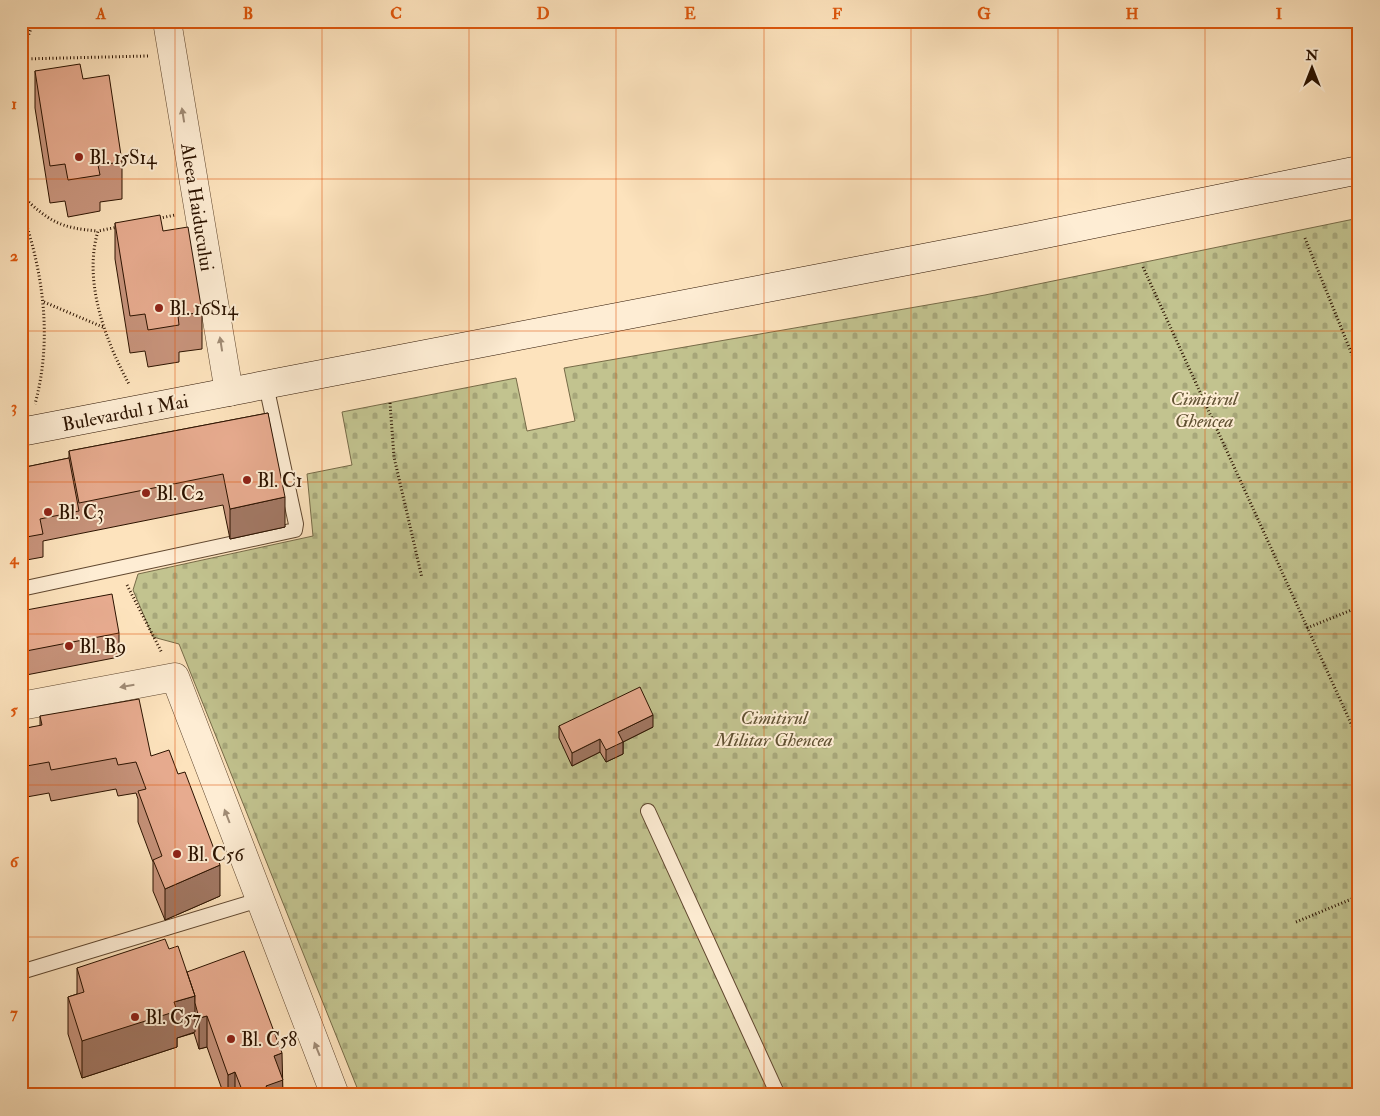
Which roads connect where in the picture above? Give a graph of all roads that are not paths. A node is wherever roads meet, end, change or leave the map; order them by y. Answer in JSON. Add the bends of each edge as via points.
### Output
{"nodes":[{"id":1,"x":167,"y":21,"type":"edge"},
{"id":2,"x":1359,"y":170,"type":"edge"},
{"id":3,"x":266,"y":385,"type":"junction"},
{"id":4,"x":229,"y":392,"type":"junction"},
{"id":5,"x":27,"y":421,"type":"edge"},
{"id":6,"x":21,"y":589,"type":"edge"},
{"id":7,"x":21,"y":706,"type":"edge"},
{"id":8,"x":648,"y":811,"type":"dead end"},
{"id":9,"x":259,"y":900,"type":"junction"},
{"id":10,"x":21,"y":972,"type":"edge"},
{"id":11,"x":335,"y":1095,"type":"edge"},
{"id":12,"x":778,"y":1095,"type":"edge"}],
"edges":[{"from":4,"to":1,"type":"main road","name":"Aleea Haiducului","one_way":true},
{"from":2,"to":3,"type":"main road","name":"Bulevardul 1 Mai","via":[[1083,227]]},
{"from":3,"to":4,"type":"main road","name":"Bulevardul 1 Mai"},
{"from":3,"to":6,"type":"lane","via":[[295,530]]},
{"from":4,"to":5,"type":"main road","name":"Bulevardul 1 Mai"},
{"from":9,"to":7,"type":"main road","one_way":true,"via":[[175,678]]},
{"from":8,"to":12,"type":"lane"},
{"from":9,"to":10,"type":"lane"},
{"from":11,"to":9,"type":"main road","one_way":true}]}
